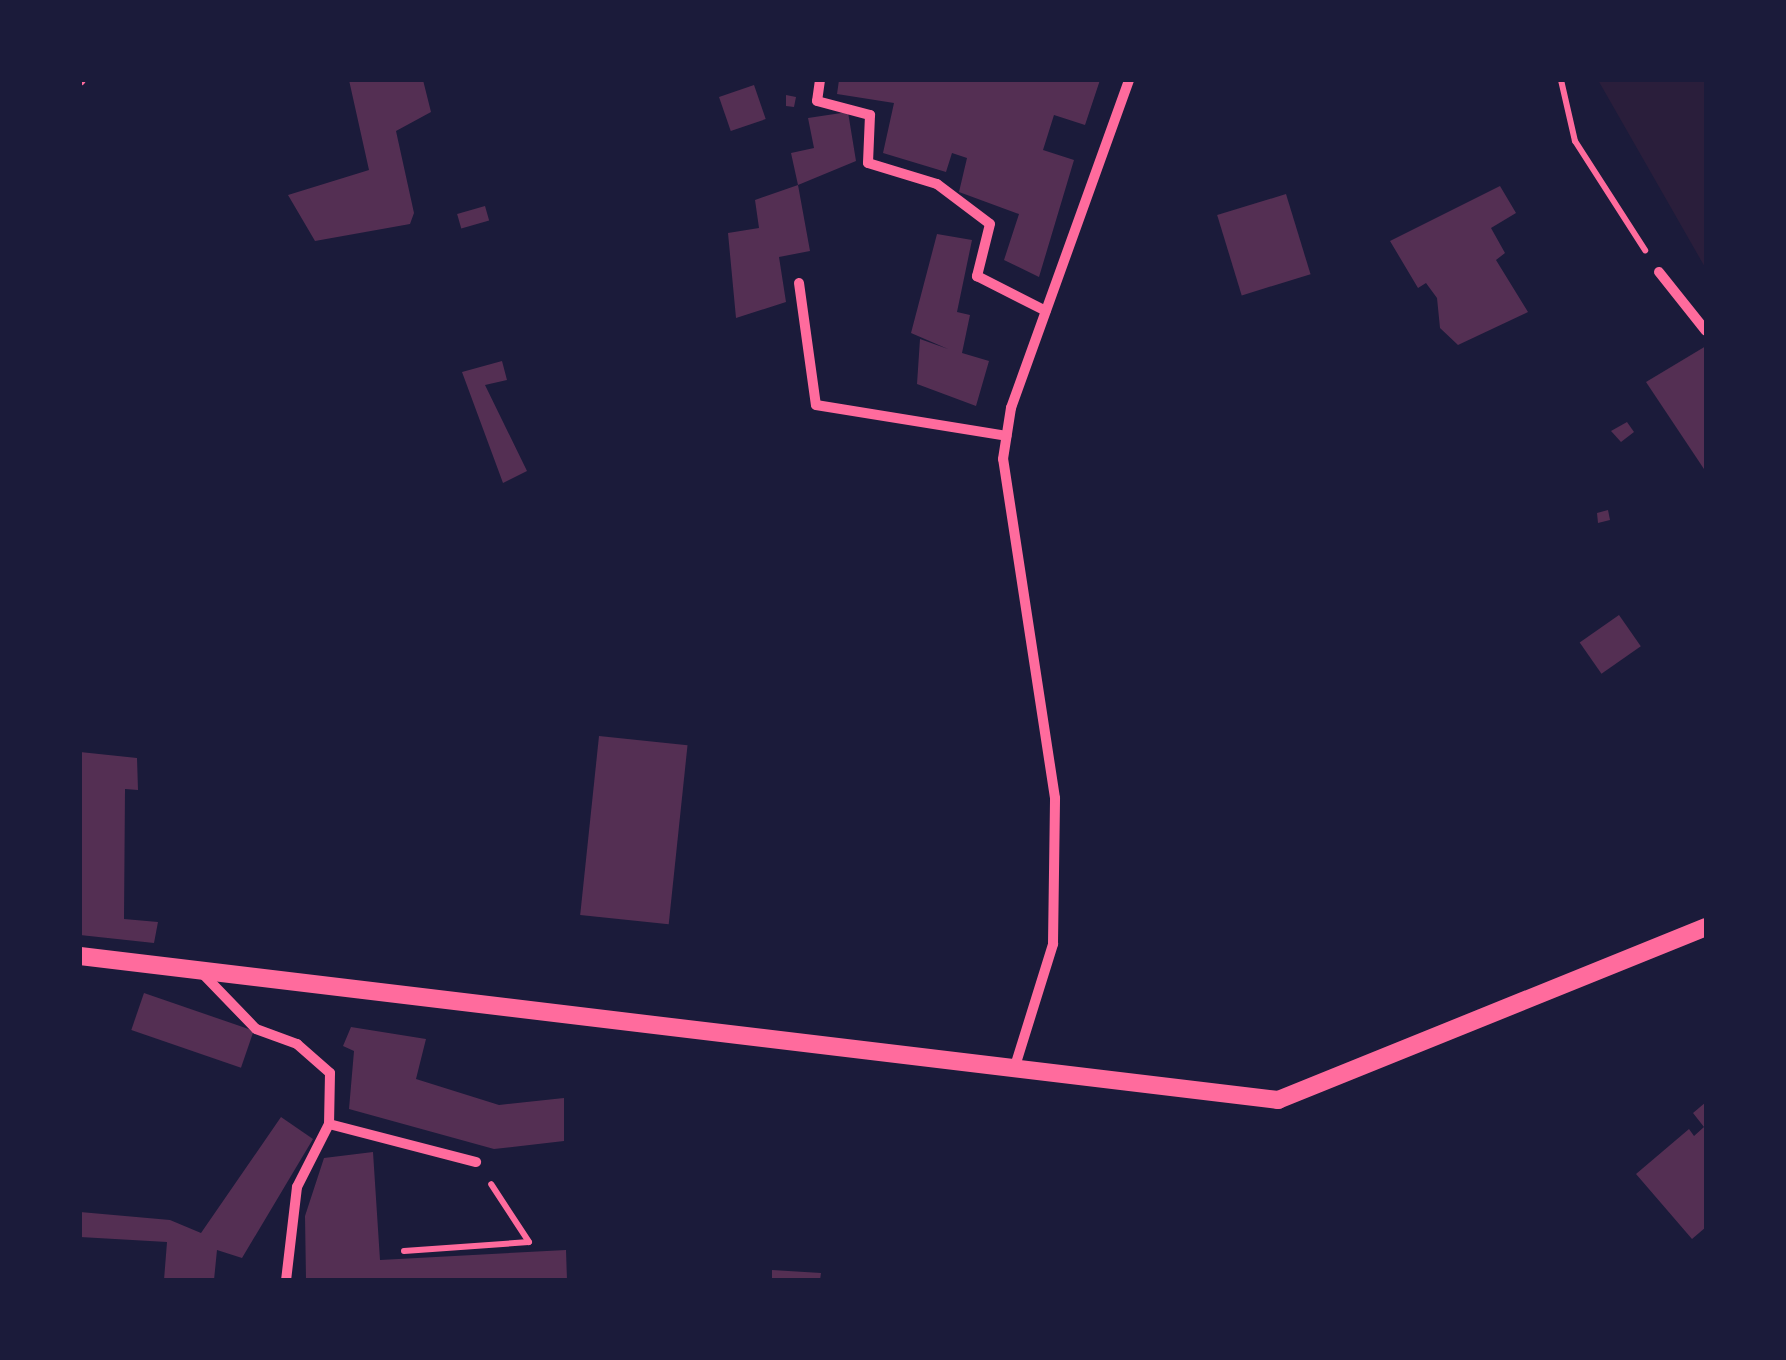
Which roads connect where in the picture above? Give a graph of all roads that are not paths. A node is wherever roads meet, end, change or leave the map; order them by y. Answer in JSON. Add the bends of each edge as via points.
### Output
{"nodes":[{"id":1,"x":820,"y":80,"type":"edge"},
{"id":2,"x":1128,"y":80,"type":"edge"},
{"id":3,"x":1659,"y":272,"type":"road end"},
{"id":4,"x":799,"y":283,"type":"dead end"},
{"id":5,"x":1046,"y":311,"type":"junction"},
{"id":6,"x":1706,"y":330,"type":"edge"},
{"id":7,"x":1007,"y":436,"type":"junction"},
{"id":8,"x":1706,"y":928,"type":"edge"},
{"id":9,"x":80,"y":956,"type":"edge"},
{"id":10,"x":198,"y":969,"type":"junction"},
{"id":11,"x":1016,"y":1063,"type":"junction"},
{"id":12,"x":328,"y":1124,"type":"junction"},
{"id":13,"x":476,"y":1162,"type":"road end"},
{"id":14,"x":286,"y":1280,"type":"edge"}],
"edges":[{"from":1,"to":5,"type":"street","via":[[817,100],[870,115],[868,163],[937,184],[990,224],[977,276]]},
{"from":2,"to":5,"type":"street"},
{"from":3,"to":6,"type":"street"},
{"from":4,"to":7,"type":"street","via":[[816,405]]},
{"from":5,"to":7,"type":"street"},
{"from":7,"to":11,"type":"street","via":[[1056,798],[1052,944]]},
{"from":8,"to":11,"type":"street","via":[[1278,1100]]},
{"from":9,"to":10,"type":"street"},
{"from":10,"to":11,"type":"street"},
{"from":10,"to":12,"type":"street","via":[[256,1029],[298,1044],[330,1073]]},
{"from":12,"to":13,"type":"street"},
{"from":12,"to":14,"type":"street","via":[[297,1188]]}]}
